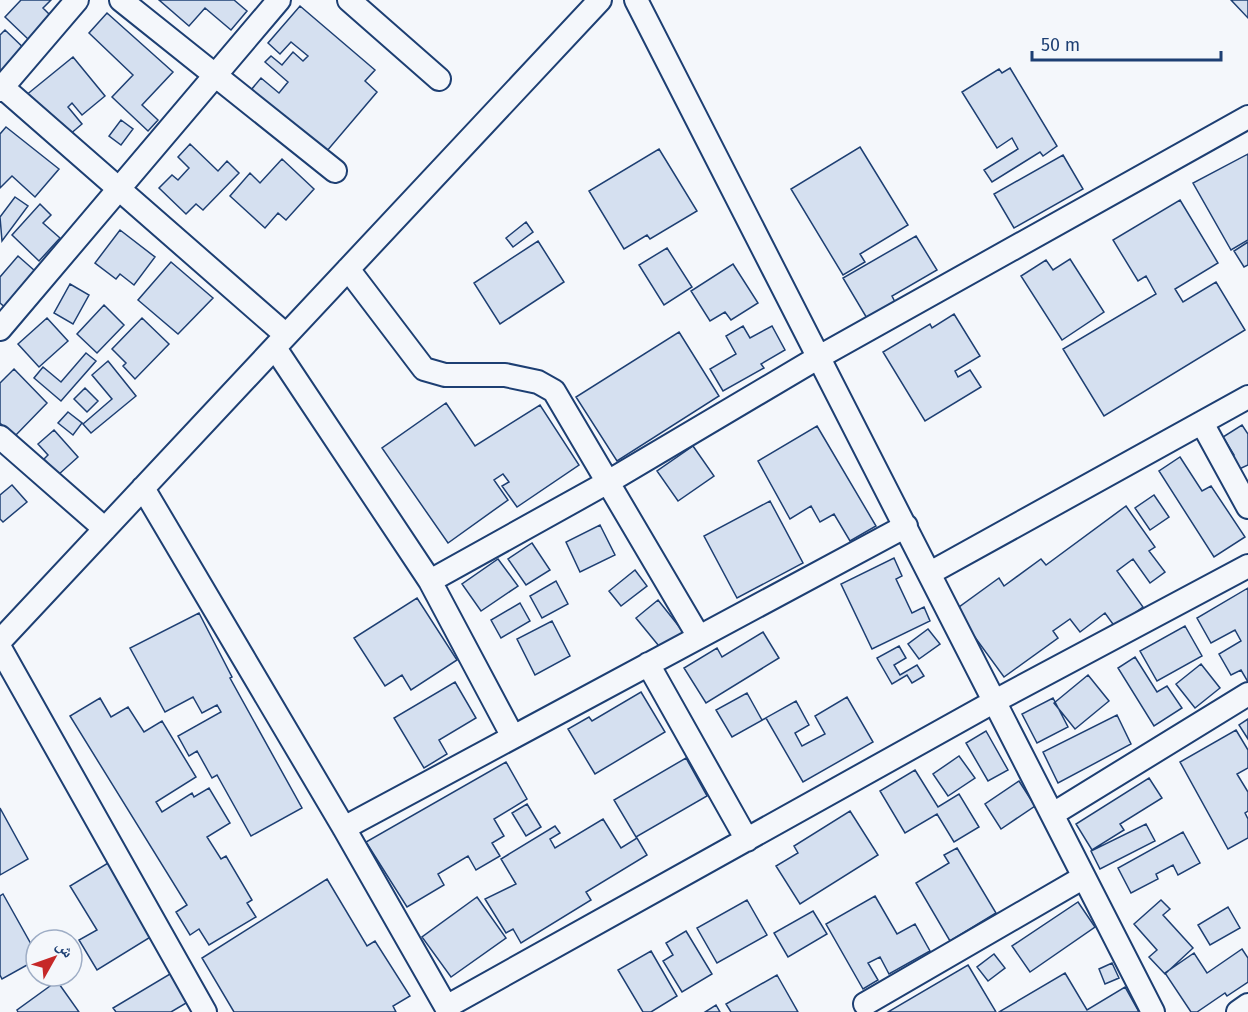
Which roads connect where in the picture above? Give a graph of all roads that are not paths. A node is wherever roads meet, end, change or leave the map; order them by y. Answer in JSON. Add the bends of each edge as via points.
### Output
{"nodes":[{"id":1,"x":77,"y":0,"type":"edge"},
{"id":2,"x":121,"y":0,"type":"edge"},
{"id":3,"x":279,"y":0,"type":"edge"},
{"id":4,"x":349,"y":0,"type":"edge"},
{"id":5,"x":600,"y":0,"type":"edge"},
{"id":6,"x":636,"y":0,"type":"edge"},
{"id":7,"x":215,"y":75,"type":"junction"},
{"id":8,"x":439,"y":79,"type":"dead end"},
{"id":9,"x":1,"y":88,"type":"edge"},
{"id":10,"x":1248,"y":117,"type":"edge"},
{"id":11,"x":335,"y":171,"type":"dead end"},
{"id":12,"x":119,"y":188,"type":"junction"},
{"id":13,"x":348,"y":269,"type":"junction"},
{"id":14,"x":0,"y":329,"type":"edge"},
{"id":15,"x":281,"y":341,"type":"junction"},
{"id":16,"x":819,"y":357,"type":"junction"},
{"id":17,"x":1248,"y":398,"type":"edge"},
{"id":18,"x":1202,"y":423,"type":"junction"},
{"id":19,"x":0,"y":437,"type":"edge"},
{"id":20,"x":608,"y":482,"type":"junction"},
{"id":21,"x":143,"y":488,"type":"junction"},
{"id":22,"x":1248,"y":507,"type":"edge"},
{"id":23,"x":906,"y":526,"type":"junction"},
{"id":24,"x":105,"y":529,"type":"junction"},
{"id":25,"x":1248,"y":566,"type":"edge"},
{"id":26,"x":930,"y":573,"type":"junction"},
{"id":27,"x":430,"y":581,"type":"junction"},
{"id":28,"x":699,"y":637,"type":"junction"},
{"id":29,"x":0,"y":641,"type":"edge"},
{"id":30,"x":0,"y":648,"type":"edge"},
{"id":31,"x":648,"y":664,"type":"junction"},
{"id":32,"x":1248,"y":694,"type":"edge"},
{"id":33,"x":995,"y":701,"type":"junction"},
{"id":34,"x":513,"y":737,"type":"junction"},
{"id":35,"x":1053,"y":814,"type":"junction"},
{"id":36,"x":344,"y":828,"type":"junction"},
{"id":37,"x":747,"y":840,"type":"junction"},
{"id":38,"x":1084,"y":877,"type":"junction"},
{"id":39,"x":865,"y":1004,"type":"dead end"},
{"id":40,"x":1248,"y":1005,"type":"edge"},
{"id":41,"x":448,"y":1010,"type":"edge"},
{"id":42,"x":205,"y":1012,"type":"edge"},
{"id":43,"x":1153,"y":1012,"type":"edge"},
{"id":44,"x":1238,"y":1012,"type":"edge"}],
"edges":[{"from":1,"to":9,"type":"street"},
{"from":2,"to":7,"type":"street"},
{"from":3,"to":7,"type":"street"},
{"from":4,"to":8,"type":"street"},
{"from":5,"to":13,"type":"street"},
{"from":6,"to":16,"type":"street"},
{"from":7,"to":11,"type":"street"},
{"from":7,"to":12,"type":"street"},
{"from":9,"to":12,"type":"street"},
{"from":10,"to":16,"type":"street"},
{"from":12,"to":14,"type":"street"},
{"from":12,"to":15,"type":"street"},
{"from":13,"to":15,"type":"street"},
{"from":13,"to":20,"type":"street","via":[[424,369],[445,375],[505,375],[538,382],[554,391]]},
{"from":15,"to":21,"type":"street"},
{"from":15,"to":27,"type":"street"},
{"from":16,"to":20,"type":"street"},
{"from":16,"to":23,"type":"street"},
{"from":17,"to":18,"type":"street"},
{"from":18,"to":22,"type":"street"},
{"from":18,"to":26,"type":"street"},
{"from":19,"to":24,"type":"street"},
{"from":20,"to":27,"type":"street"},
{"from":20,"to":28,"type":"street"},
{"from":21,"to":24,"type":"street"},
{"from":21,"to":36,"type":"street"},
{"from":23,"to":26,"type":"street"},
{"from":23,"to":28,"type":"street"},
{"from":24,"to":29,"type":"street"},
{"from":25,"to":33,"type":"street"},
{"from":26,"to":33,"type":"street"},
{"from":27,"to":34,"type":"street"},
{"from":28,"to":31,"type":"street"},
{"from":30,"to":42,"type":"street"},
{"from":31,"to":34,"type":"street"},
{"from":31,"to":37,"type":"street"},
{"from":32,"to":35,"type":"street"},
{"from":33,"to":35,"type":"street"},
{"from":33,"to":37,"type":"street"},
{"from":34,"to":36,"type":"street"},
{"from":35,"to":38,"type":"street"},
{"from":36,"to":41,"type":"street"},
{"from":37,"to":41,"type":"street"},
{"from":38,"to":39,"type":"street"},
{"from":38,"to":43,"type":"street"},
{"from":40,"to":44,"type":"street"}]}
